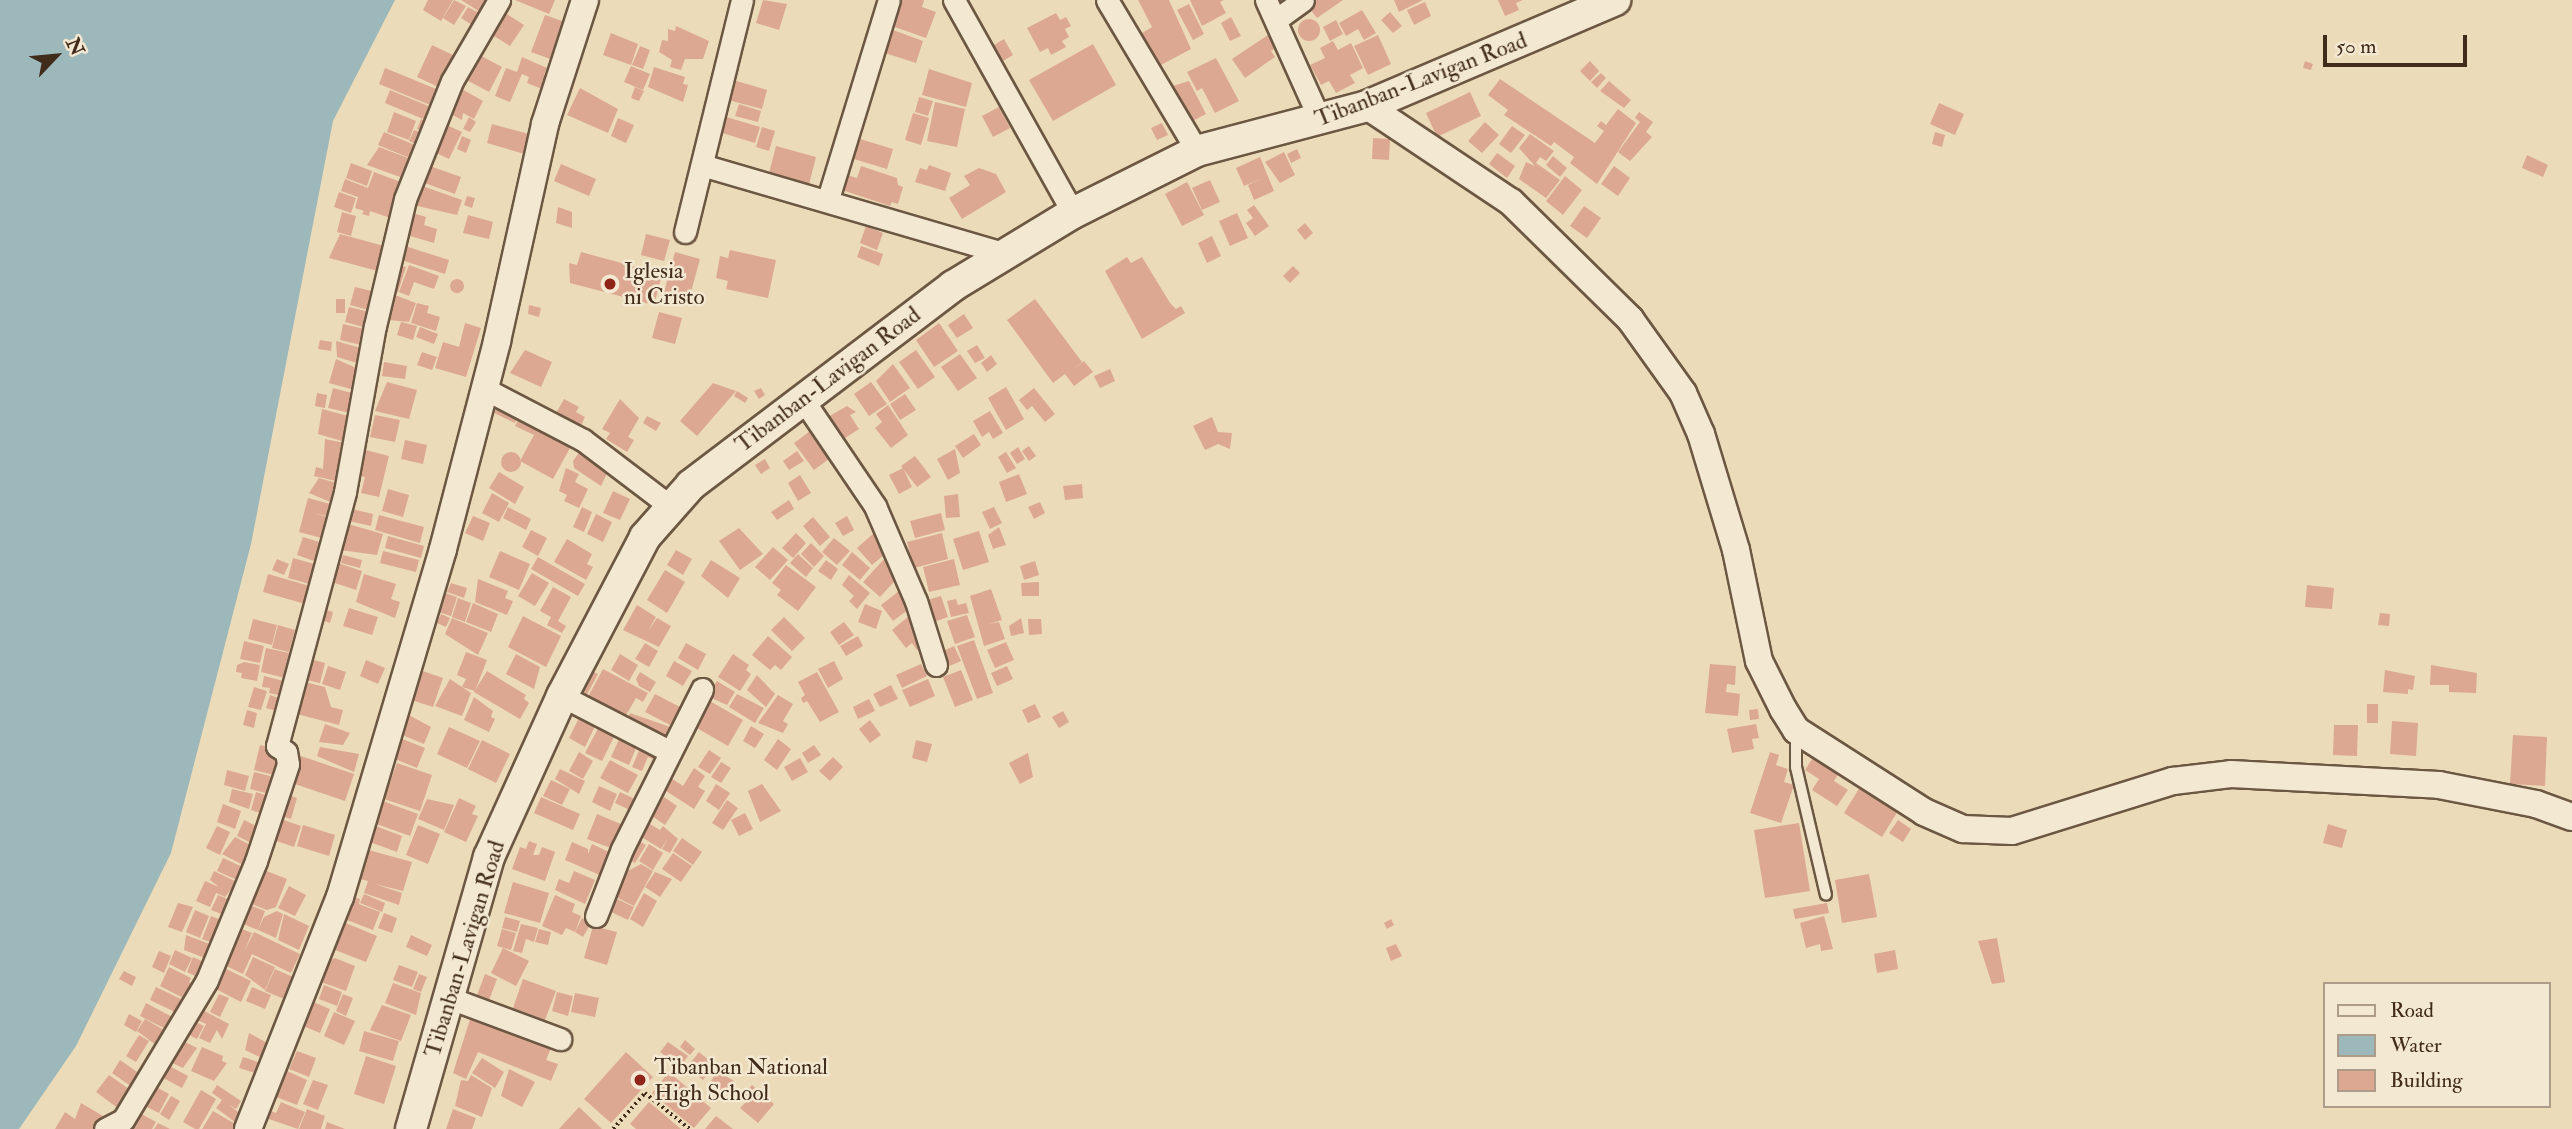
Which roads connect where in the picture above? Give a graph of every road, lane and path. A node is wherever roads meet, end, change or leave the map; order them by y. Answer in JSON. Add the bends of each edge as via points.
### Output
{"nodes":[{"id":1,"x":499,"y":0,"type":"edge"},
{"id":2,"x":585,"y":0,"type":"edge"},
{"id":3,"x":741,"y":0,"type":"edge"},
{"id":4,"x":889,"y":0,"type":"edge"},
{"id":5,"x":954,"y":0,"type":"edge"},
{"id":6,"x":1107,"y":0,"type":"edge"},
{"id":7,"x":1266,"y":0,"type":"edge"},
{"id":8,"x":1303,"y":0,"type":"edge"},
{"id":9,"x":1615,"y":0,"type":"edge"},
{"id":10,"x":1277,"y":19,"type":"junction"},
{"id":11,"x":1367,"y":106,"type":"junction"},
{"id":12,"x":1320,"y":120,"type":"junction"},
{"id":13,"x":1196,"y":151,"type":"junction"},
{"id":14,"x":702,"y":165,"type":"junction"},
{"id":15,"x":828,"y":199,"type":"junction"},
{"id":16,"x":1073,"y":213,"type":"junction"},
{"id":17,"x":685,"y":232,"type":"dead end"},
{"id":18,"x":1002,"y":253,"type":"junction"},
{"id":19,"x":485,"y":389,"type":"junction"},
{"id":20,"x":804,"y":401,"type":"junction"},
{"id":21,"x":670,"y":506,"type":"junction"},
{"id":22,"x":936,"y":665,"type":"dead end"},
{"id":23,"x":702,"y":689,"type":"dead end"},
{"id":24,"x":562,"y":696,"type":"junction"},
{"id":25,"x":1796,"y":730,"type":"junction"},
{"id":26,"x":669,"y":751,"type":"junction"},
{"id":27,"x":2572,"y":817,"type":"edge"},
{"id":28,"x":1825,"y":895,"type":"dead end"},
{"id":29,"x":596,"y":916,"type":"dead end"},
{"id":30,"x":447,"y":997,"type":"junction"},
{"id":31,"x":560,"y":1040,"type":"dead end"},
{"id":32,"x":105,"y":1129,"type":"edge"},
{"id":33,"x":248,"y":1129,"type":"edge"},
{"id":34,"x":411,"y":1129,"type":"edge"},
{"id":35,"x":613,"y":1129,"type":"edge"},
{"id":36,"x":690,"y":1129,"type":"edge"}],
"edges":[{"from":1,"to":32,"type":"street","via":[[452,80],[405,199],[375,326],[345,492],[276,746],[286,752],[288,764],[256,861],[207,980],[123,1120]]},
{"from":2,"to":19,"type":"street","via":[[545,124]]},
{"from":3,"to":14,"type":"street"},
{"from":4,"to":15,"type":"street"},
{"from":5,"to":16,"type":"street"},
{"from":6,"to":13,"type":"street"},
{"from":7,"to":10,"type":"street"},
{"from":8,"to":10,"type":"street"},
{"from":9,"to":11,"type":"main road","name":"Tibanban-Lavigan Road"},
{"from":10,"to":12,"type":"street"},
{"from":11,"to":12,"type":"main road","name":"Tibanban-Lavigan Road"},
{"from":11,"to":25,"type":"street","via":[[1511,202],[1630,319],[1684,393],[1736,550],[1759,661]]},
{"from":12,"to":13,"type":"main road","name":"Tibanban-Lavigan Road"},
{"from":13,"to":16,"type":"main road","name":"Tibanban-Lavigan Road"},
{"from":14,"to":15,"type":"street"},
{"from":14,"to":17,"type":"street"},
{"from":15,"to":18,"type":"street"},
{"from":16,"to":18,"type":"main road","name":"Tibanban-Lavigan Road"},
{"from":18,"to":20,"type":"main road","name":"Tibanban-Lavigan Road"},
{"from":19,"to":21,"type":"street","via":[[583,440]]},
{"from":19,"to":33,"type":"street","via":[[443,549],[340,897]]},
{"from":20,"to":21,"type":"main road","name":"Tibanban-Lavigan Road"},
{"from":20,"to":22,"type":"street","via":[[875,506],[916,601]]},
{"from":21,"to":24,"type":"main road","name":"Tibanban-Lavigan Road","via":[[645,537]]},
{"from":23,"to":26,"type":"street"},
{"from":24,"to":26,"type":"street"},
{"from":24,"to":30,"type":"main road","name":"Tibanban-Lavigan Road","via":[[489,857]]},
{"from":25,"to":27,"type":"street","via":[[1924,812],[1984,833],[2048,822],[2197,775],[2231,774],[2439,785],[2536,804]]},
{"from":25,"to":28,"type":"lane","via":[[1794,752]]},
{"from":26,"to":29,"type":"street"},
{"from":30,"to":31,"type":"street"},
{"from":30,"to":34,"type":"main road","name":"Tibanban-Lavigan Road"},
{"from":35,"to":36,"type":"path","via":[[645,1093]]}]}
